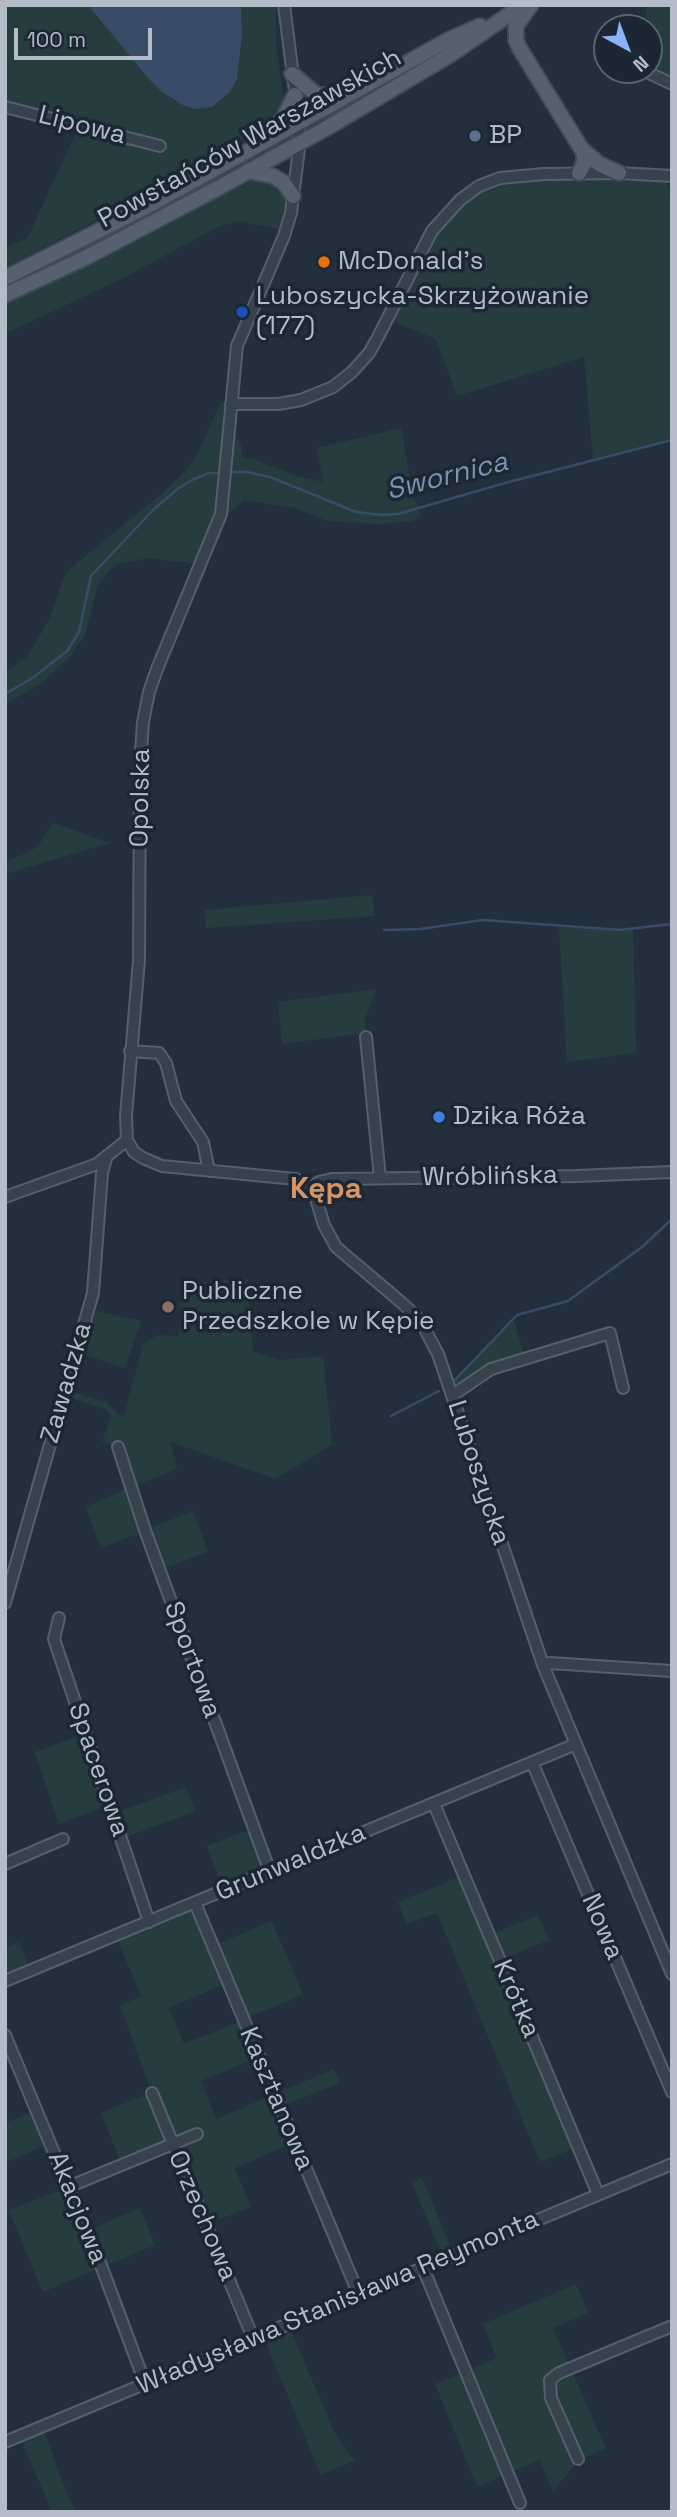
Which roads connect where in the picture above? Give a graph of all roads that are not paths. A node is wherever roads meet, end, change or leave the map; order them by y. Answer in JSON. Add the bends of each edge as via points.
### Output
{"nodes":[{"id":1,"x":284,"y":5,"type":"edge"},
{"id":2,"x":523,"y":5,"type":"edge"},
{"id":3,"x":531,"y":5,"type":"edge"},
{"id":4,"x":510,"y":13,"type":"junction"},
{"id":5,"x":292,"y":74,"type":"junction"},
{"id":6,"x":354,"y":94,"type":"junction"},
{"id":7,"x":295,"y":95,"type":"junction"},
{"id":8,"x":5,"y":107,"type":"edge"},
{"id":9,"x":299,"y":123,"type":"junction"},
{"id":10,"x":267,"y":140,"type":"junction"},
{"id":11,"x":299,"y":143,"type":"junction"},
{"id":12,"x":160,"y":146,"type":"dead end"},
{"id":13,"x":582,"y":148,"type":"junction"},
{"id":14,"x":248,"y":171,"type":"junction"},
{"id":15,"x":579,"y":173,"type":"junction"},
{"id":16,"x":619,"y":173,"type":"junction"},
{"id":17,"x":672,"y":176,"type":"edge"},
{"id":18,"x":293,"y":196,"type":"junction"},
{"id":19,"x":5,"y":278,"type":"edge"},
{"id":20,"x":5,"y":295,"type":"edge"},
{"id":21,"x":231,"y":404,"type":"junction"},
{"id":22,"x":366,"y":1037,"type":"dead end"},
{"id":23,"x":130,"y":1051,"type":"junction"},
{"id":24,"x":127,"y":1140,"type":"junction"},
{"id":25,"x":109,"y":1156,"type":"junction"},
{"id":26,"x":209,"y":1171,"type":"junction"},
{"id":27,"x":672,"y":1172,"type":"edge"},
{"id":28,"x":380,"y":1178,"type":"junction"},
{"id":29,"x":310,"y":1187,"type":"junction"},
{"id":30,"x":5,"y":1197,"type":"edge"},
{"id":31,"x":622,"y":1388,"type":"dead end"},
{"id":32,"x":453,"y":1395,"type":"junction"},
{"id":33,"x":118,"y":1447,"type":"dead end"},
{"id":34,"x":5,"y":1603,"type":"edge"},
{"id":35,"x":59,"y":1618,"type":"dead end"},
{"id":36,"x":543,"y":1665,"type":"junction"},
{"id":37,"x":672,"y":1671,"type":"edge"},
{"id":38,"x":576,"y":1744,"type":"junction"},
{"id":39,"x":532,"y":1762,"type":"junction"},
{"id":40,"x":434,"y":1804,"type":"junction"},
{"id":41,"x":62,"y":1839,"type":"dead end"},
{"id":42,"x":5,"y":1864,"type":"edge"},
{"id":43,"x":270,"y":1872,"type":"junction"},
{"id":44,"x":195,"y":1903,"type":"junction"},
{"id":45,"x":149,"y":1922,"type":"junction"},
{"id":46,"x":672,"y":1975,"type":"edge"},
{"id":47,"x":5,"y":1981,"type":"edge"},
{"id":48,"x":5,"y":2035,"type":"edge"},
{"id":49,"x":672,"y":2092,"type":"edge"},
{"id":50,"x":152,"y":2093,"type":"dead end"},
{"id":51,"x":197,"y":2134,"type":"dead end"},
{"id":52,"x":172,"y":2146,"type":"junction"},
{"id":53,"x":672,"y":2164,"type":"edge"},
{"id":54,"x":68,"y":2187,"type":"junction"},
{"id":55,"x":598,"y":2194,"type":"junction"},
{"id":56,"x":423,"y":2268,"type":"junction"},
{"id":57,"x":359,"y":2295,"type":"junction"},
{"id":58,"x":672,"y":2326,"type":"edge"},
{"id":59,"x":253,"y":2338,"type":"junction"},
{"id":60,"x":145,"y":2383,"type":"junction"},
{"id":61,"x":5,"y":2442,"type":"edge"},
{"id":62,"x":578,"y":2459,"type":"dead end"},
{"id":63,"x":520,"y":2502,"type":"dead end"}],
"edges":[{"from":1,"to":5,"type":"street"},
{"from":2,"to":4,"type":"main road","name":"Powstańców Warszawskich"},
{"from":3,"to":13,"type":"main road","via":[[516,26],[518,45]]},
{"from":4,"to":6,"type":"main road","name":"Powstańców Warszawskich","via":[[448,40]]},
{"from":4,"to":11,"type":"main road","name":"Powstańców Warszawskich","via":[[450,55]]},
{"from":5,"to":6,"type":"main road","via":[[317,95]]},
{"from":5,"to":7,"type":"street"},
{"from":6,"to":9,"type":"main road","name":"Powstańców Warszawskich"},
{"from":7,"to":9,"type":"street"},
{"from":7,"to":10,"type":"main road"},
{"from":8,"to":12,"type":"street","name":"Lipowa"},
{"from":9,"to":10,"type":"main road","name":"Powstańców Warszawskich"},
{"from":9,"to":11,"type":"street","name":"Opolska"},
{"from":10,"to":19,"type":"main road","name":"Powstańców Warszawskich"},
{"from":11,"to":14,"type":"main road","name":"Powstańców Warszawskich"},
{"from":11,"to":18,"type":"street","name":"Opolska"},
{"from":13,"to":15,"type":"main road","via":[[585,159]]},
{"from":13,"to":16,"type":"main road","via":[[599,164]]},
{"from":14,"to":18,"type":"main road","via":[[273,176]]},
{"from":14,"to":20,"type":"main road","name":"Powstańców Warszawskich"},
{"from":15,"to":16,"type":"street"},
{"from":15,"to":21,"type":"street","via":[[518,175],[488,182],[460,200],[432,232],[377,339],[352,372],[333,387],[301,400]]},
{"from":16,"to":17,"type":"street"},
{"from":18,"to":21,"type":"street","name":"Opolska","via":[[285,236],[237,346]]},
{"from":21,"to":23,"type":"street","name":"Opolska","via":[[220,521],[157,669],[144,722],[139,960]]},
{"from":22,"to":28,"type":"street"},
{"from":23,"to":24,"type":"street","name":"Opolska"},
{"from":23,"to":26,"type":"street","via":[[159,1054],[166,1063],[176,1101],[203,1142]]},
{"from":24,"to":25,"type":"street"},
{"from":24,"to":26,"type":"street","via":[[134,1152],[153,1163]]},
{"from":25,"to":30,"type":"street"},
{"from":25,"to":34,"type":"street","name":"Zawadzka","via":[[102,1173],[93,1293]]},
{"from":26,"to":29,"type":"street","via":[[295,1179]]},
{"from":27,"to":28,"type":"street","name":"Wróblińska"},
{"from":28,"to":29,"type":"street","name":"Wróblińska","via":[[332,1178]]},
{"from":29,"to":32,"type":"street","name":"Luboszycka","via":[[330,1240],[419,1320]]},
{"from":31,"to":32,"type":"street","via":[[610,1333],[491,1368]]},
{"from":32,"to":36,"type":"street","name":"Luboszycka"},
{"from":33,"to":43,"type":"street","name":"Sportowa"},
{"from":35,"to":45,"type":"street","name":"Spacerowa","via":[[54,1639]]},
{"from":36,"to":37,"type":"street"},
{"from":36,"to":38,"type":"street","name":"Luboszycka"},
{"from":38,"to":39,"type":"street","name":"Grunwaldzka"},
{"from":38,"to":46,"type":"street","name":"Luboszycka"},
{"from":39,"to":40,"type":"street","name":"Grunwaldzka"},
{"from":39,"to":49,"type":"street","name":"Nowa"},
{"from":40,"to":43,"type":"street","name":"Grunwaldzka"},
{"from":40,"to":55,"type":"street","name":"Krótka"},
{"from":41,"to":42,"type":"street"},
{"from":43,"to":44,"type":"street","name":"Grunwaldzka"},
{"from":44,"to":45,"type":"street","name":"Grunwaldzka"},
{"from":44,"to":57,"type":"street","name":"Kasztanowa"},
{"from":45,"to":47,"type":"street","name":"Grunwaldzka"},
{"from":48,"to":54,"type":"street","name":"Akacjowa"},
{"from":50,"to":52,"type":"street","name":"Orzechowa"},
{"from":51,"to":52,"type":"street"},
{"from":52,"to":54,"type":"street"},
{"from":52,"to":59,"type":"street","name":"Orzechowa"},
{"from":53,"to":55,"type":"street","name":"Władysława Stanisława Reymonta"},
{"from":54,"to":60,"type":"street","name":"Akacjowa"},
{"from":55,"to":56,"type":"street","name":"Władysława Stanisława Reymonta"},
{"from":56,"to":57,"type":"street","name":"Władysława Stanisława Reymonta"},
{"from":56,"to":63,"type":"street"},
{"from":57,"to":59,"type":"street","name":"Władysława Stanisława Reymonta"},
{"from":58,"to":62,"type":"street","via":[[550,2380],[551,2398]]},
{"from":59,"to":60,"type":"street","name":"Władysława Stanisława Reymonta"},
{"from":60,"to":61,"type":"street","name":"Władysława Stanisława Reymonta"}]}
